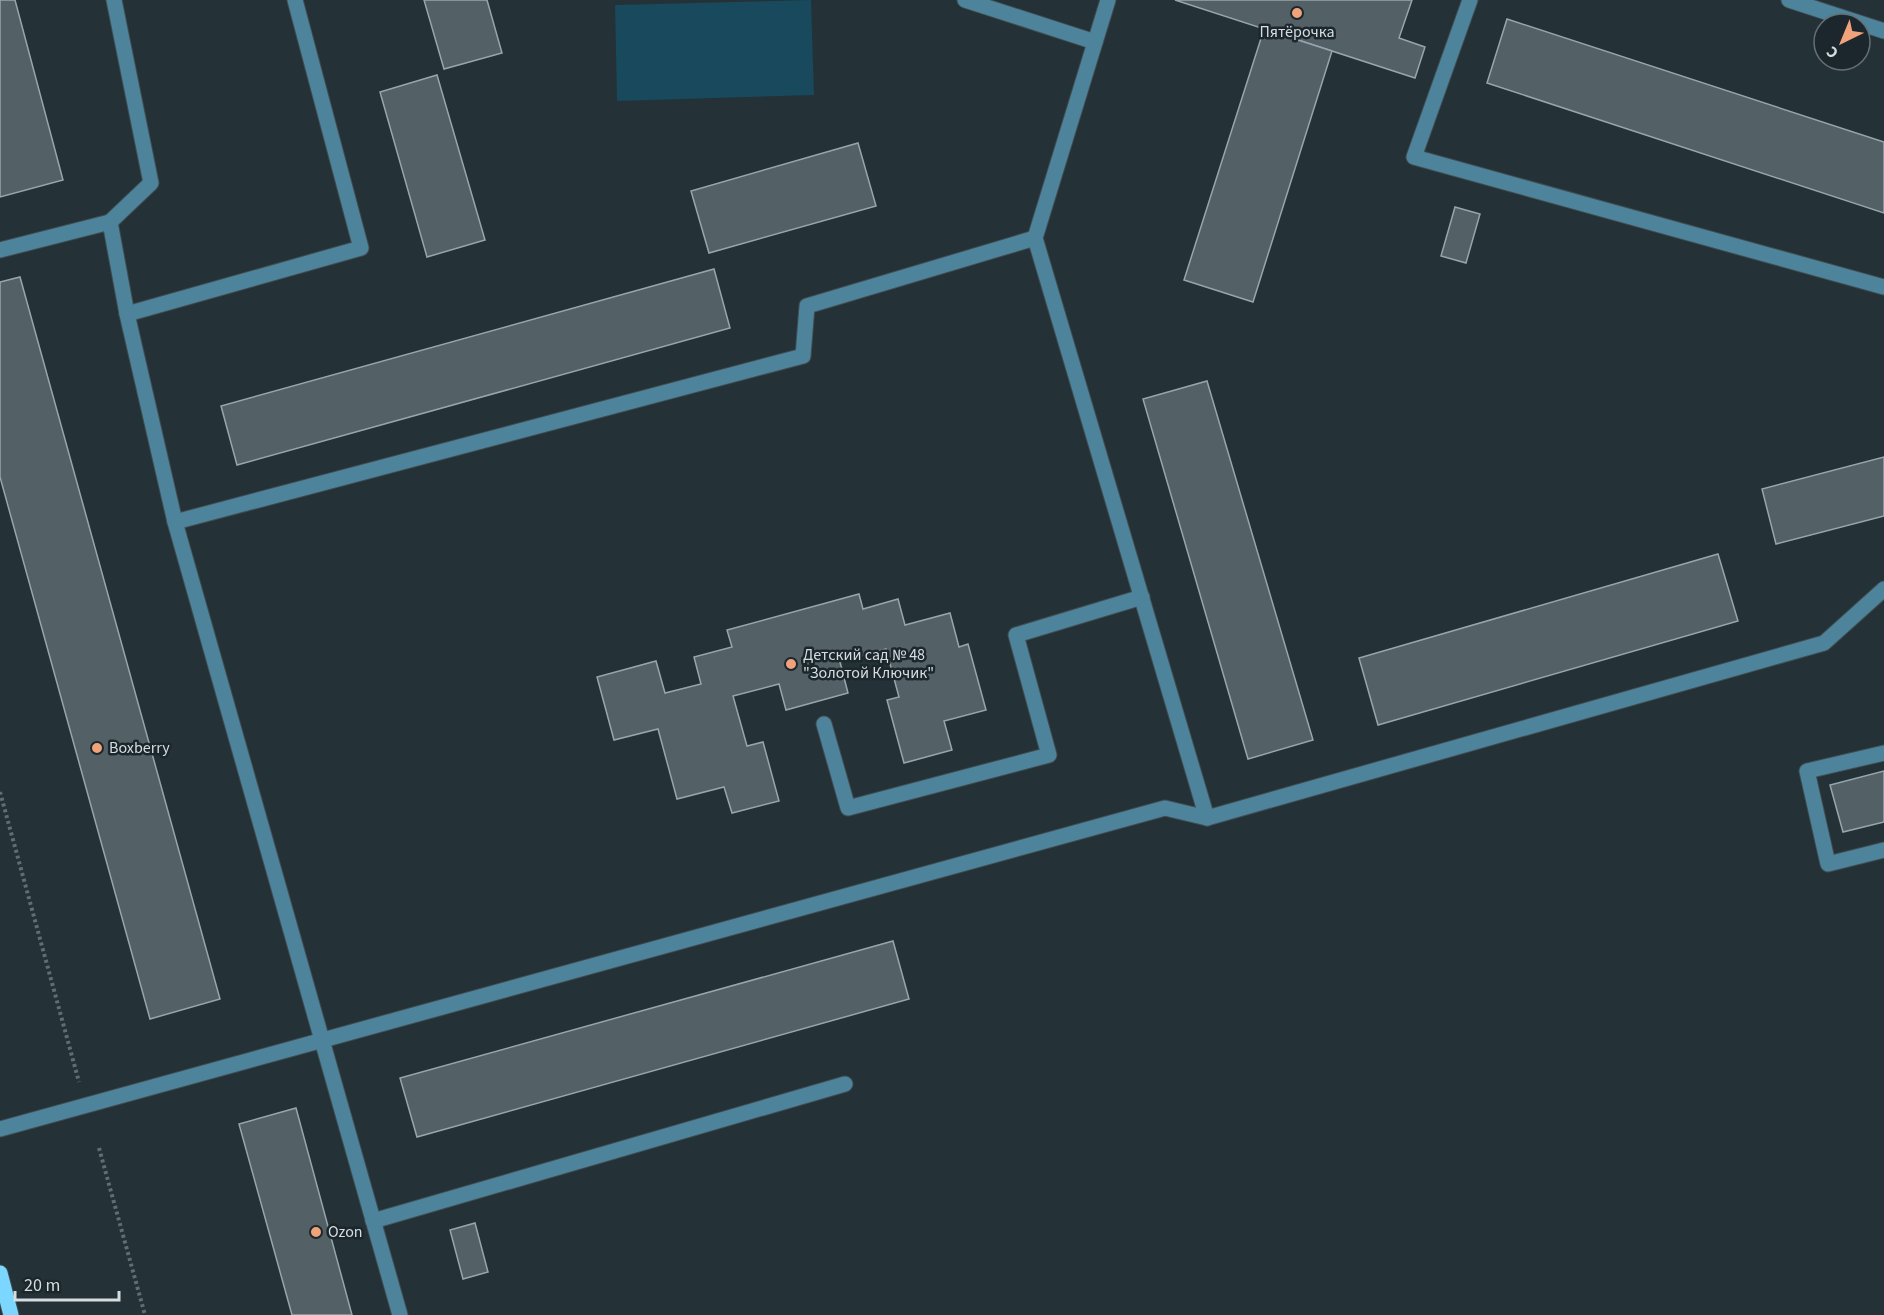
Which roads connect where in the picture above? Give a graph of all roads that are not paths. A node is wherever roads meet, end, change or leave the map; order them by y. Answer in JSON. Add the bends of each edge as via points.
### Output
{"nodes":[{"id":1,"x":114,"y":0,"type":"edge"},
{"id":2,"x":295,"y":0,"type":"edge"},
{"id":3,"x":964,"y":0,"type":"edge"},
{"id":4,"x":1108,"y":0,"type":"edge"},
{"id":5,"x":1470,"y":0,"type":"edge"},
{"id":6,"x":1789,"y":0,"type":"edge"},
{"id":7,"x":1884,"y":31,"type":"edge"},
{"id":8,"x":1095,"y":42,"type":"junction"},
{"id":9,"x":110,"y":222,"type":"junction"},
{"id":10,"x":1035,"y":238,"type":"junction"},
{"id":11,"x":0,"y":250,"type":"edge"},
{"id":12,"x":1884,"y":287,"type":"edge"},
{"id":13,"x":127,"y":314,"type":"junction"},
{"id":14,"x":176,"y":522,"type":"junction"},
{"id":15,"x":1884,"y":589,"type":"edge"},
{"id":16,"x":1142,"y":597,"type":"junction"},
{"id":17,"x":824,"y":724,"type":"dead end"},
{"id":18,"x":1884,"y":753,"type":"edge"},
{"id":19,"x":1207,"y":818,"type":"junction"},
{"id":20,"x":1884,"y":850,"type":"edge"},
{"id":21,"x":323,"y":1040,"type":"junction"},
{"id":22,"x":845,"y":1084,"type":"dead end"},
{"id":23,"x":0,"y":1129,"type":"edge"},
{"id":24,"x":373,"y":1221,"type":"junction"},
{"id":25,"x":0,"y":1273,"type":"edge"},
{"id":26,"x":11,"y":1315,"type":"edge"},
{"id":27,"x":400,"y":1315,"type":"edge"}],
"edges":[{"from":1,"to":9,"type":"street","via":[[151,183]]},
{"from":2,"to":13,"type":"street","via":[[361,248]]},
{"from":3,"to":8,"type":"street"},
{"from":4,"to":8,"type":"street"},
{"from":5,"to":12,"type":"street","via":[[1414,157]]},
{"from":6,"to":7,"type":"street"},
{"from":8,"to":10,"type":"street"},
{"from":9,"to":11,"type":"street"},
{"from":9,"to":13,"type":"street"},
{"from":10,"to":14,"type":"street","via":[[807,306],[803,356]]},
{"from":10,"to":16,"type":"street"},
{"from":13,"to":14,"type":"street"},
{"from":14,"to":21,"type":"street"},
{"from":15,"to":19,"type":"street","via":[[1824,643]]},
{"from":16,"to":17,"type":"street","via":[[1016,635],[1049,755],[848,808]]},
{"from":16,"to":19,"type":"street"},
{"from":18,"to":20,"type":"street","via":[[1807,771],[1828,864]]},
{"from":19,"to":21,"type":"street","via":[[1165,808]]},
{"from":21,"to":23,"type":"street"},
{"from":21,"to":24,"type":"street"},
{"from":22,"to":24,"type":"street"},
{"from":24,"to":27,"type":"street"},
{"from":25,"to":26,"type":"main road"}]}
